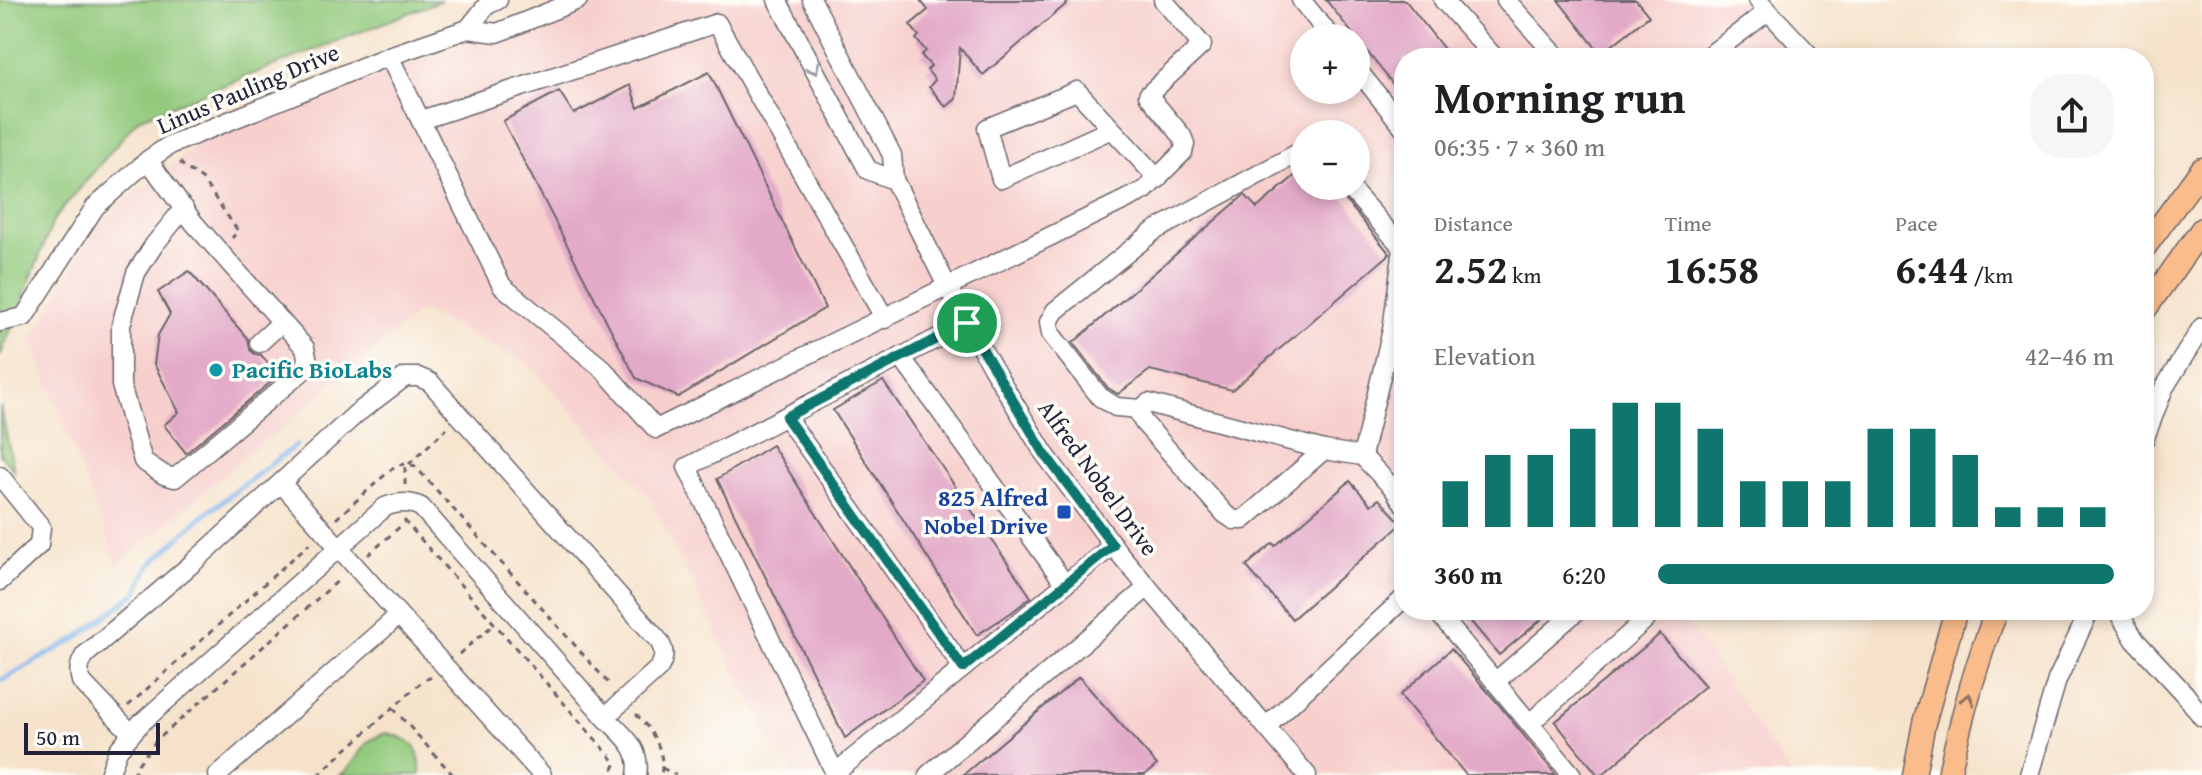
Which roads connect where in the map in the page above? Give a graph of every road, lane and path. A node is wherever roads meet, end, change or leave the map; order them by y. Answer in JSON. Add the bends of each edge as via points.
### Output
{"nodes":[{"id":1,"x":498,"y":0,"type":"edge"},
{"id":2,"x":578,"y":0,"type":"edge"},
{"id":3,"x":777,"y":0,"type":"edge"},
{"id":4,"x":812,"y":0,"type":"edge"},
{"id":5,"x":1163,"y":0,"type":"edge"},
{"id":6,"x":1301,"y":0,"type":"edge"},
{"id":7,"x":1443,"y":0,"type":"edge"},
{"id":8,"x":1506,"y":0,"type":"edge"},
{"id":9,"x":1762,"y":6,"type":"edge"},
{"id":10,"x":1321,"y":24,"type":"edge"},
{"id":11,"x":468,"y":29,"type":"junction"},
{"id":12,"x":1486,"y":48,"type":"edge"},
{"id":13,"x":1549,"y":48,"type":"edge"},
{"id":14,"x":1723,"y":48,"type":"edge"},
{"id":15,"x":1802,"y":48,"type":"edge"},
{"id":16,"x":389,"y":56,"type":"junction"},
{"id":17,"x":1370,"y":86,"type":"edge"},
{"id":18,"x":1394,"y":116,"type":"edge"},
{"id":19,"x":421,"y":120,"type":"junction"},
{"id":20,"x":1112,"y":129,"type":"junction"},
{"id":21,"x":170,"y":145,"type":"junction"},
{"id":22,"x":1290,"y":157,"type":"edge"},
{"id":23,"x":148,"y":160,"type":"junction"},
{"id":24,"x":2202,"y":169,"type":"edge"},
{"id":25,"x":1158,"y":179,"type":"junction"},
{"id":26,"x":894,"y":180,"type":"junction"},
{"id":27,"x":1360,"y":200,"type":"edge"},
{"id":28,"x":184,"y":208,"type":"junction"},
{"id":29,"x":2202,"y":229,"type":"edge"},
{"id":30,"x":2154,"y":234,"type":"edge"},
{"id":31,"x":1394,"y":238,"type":"edge"},
{"id":32,"x":219,"y":250,"type":"junction"},
{"id":33,"x":948,"y":288,"type":"junction"},
{"id":34,"x":2154,"y":296,"type":"edge"},
{"id":35,"x":1394,"y":315,"type":"edge"},
{"id":36,"x":885,"y":319,"type":"junction"},
{"id":37,"x":0,"y":322,"type":"edge"},
{"id":38,"x":282,"y":322,"type":"junction"},
{"id":39,"x":967,"y":323,"type":"junction"},
{"id":40,"x":2202,"y":327,"type":"edge"},
{"id":41,"x":259,"y":343,"type":"dead end"},
{"id":42,"x":901,"y":357,"type":"junction"},
{"id":43,"x":1141,"y":409,"type":"junction"},
{"id":44,"x":2154,"y":414,"type":"edge"},
{"id":45,"x":460,"y":416,"type":"junction"},
{"id":46,"x":786,"y":417,"type":"junction"},
{"id":47,"x":1324,"y":450,"type":"junction"},
{"id":48,"x":1362,"y":456,"type":"junction"},
{"id":49,"x":409,"y":464,"type":"dead end"},
{"id":50,"x":0,"y":476,"type":"edge"},
{"id":51,"x":281,"y":483,"type":"junction"},
{"id":52,"x":1394,"y":489,"type":"edge"},
{"id":53,"x":1113,"y":545,"type":"junction"},
{"id":54,"x":339,"y":548,"type":"junction"},
{"id":55,"x":355,"y":566,"type":"junction"},
{"id":56,"x":0,"y":581,"type":"edge"},
{"id":57,"x":1065,"y":584,"type":"junction"},
{"id":58,"x":1148,"y":587,"type":"junction"},
{"id":59,"x":1394,"y":607,"type":"edge"},
{"id":60,"x":399,"y":615,"type":"junction"},
{"id":61,"x":1444,"y":620,"type":"edge"},
{"id":62,"x":1566,"y":620,"type":"edge"},
{"id":63,"x":1645,"y":620,"type":"edge"},
{"id":64,"x":1953,"y":620,"type":"edge"},
{"id":65,"x":1994,"y":620,"type":"edge"},
{"id":66,"x":2085,"y":620,"type":"edge"},
{"id":67,"x":2123,"y":620,"type":"edge"},
{"id":68,"x":493,"y":625,"type":"junction"},
{"id":69,"x":445,"y":666,"type":"junction"},
{"id":70,"x":963,"y":668,"type":"junction"},
{"id":71,"x":1495,"y":682,"type":"junction"},
{"id":72,"x":393,"y":708,"type":"junction"},
{"id":73,"x":605,"y":717,"type":"junction"},
{"id":74,"x":2202,"y":717,"type":"edge"},
{"id":75,"x":1530,"y":723,"type":"junction"},
{"id":76,"x":1267,"y":726,"type":"junction"},
{"id":77,"x":131,"y":733,"type":"junction"},
{"id":78,"x":662,"y":768,"type":"dead end"},
{"id":79,"x":109,"y":775,"type":"edge"},
{"id":80,"x":133,"y":775,"type":"edge"},
{"id":81,"x":218,"y":775,"type":"edge"},
{"id":82,"x":318,"y":775,"type":"edge"},
{"id":83,"x":453,"y":775,"type":"edge"},
{"id":84,"x":542,"y":775,"type":"edge"},
{"id":85,"x":610,"y":775,"type":"edge"},
{"id":86,"x":637,"y":775,"type":"edge"},
{"id":87,"x":676,"y":775,"type":"edge"},
{"id":88,"x":928,"y":775,"type":"edge"},
{"id":89,"x":1307,"y":775,"type":"edge"},
{"id":90,"x":1572,"y":775,"type":"edge"},
{"id":91,"x":1914,"y":775,"type":"edge"},
{"id":92,"x":1949,"y":775,"type":"edge"},
{"id":93,"x":2029,"y":775,"type":"edge"}],
"edges":[{"from":1,"to":11,"type":"street","name":"Linus Pauling Drive","via":[[487,5]]},
{"from":2,"to":11,"type":"street","name":"Linus Pauling Drive","via":[[497,33]]},
{"from":3,"to":26,"type":"street","one_way":true,"via":[[868,170]]},
{"from":4,"to":26,"type":"street","name":"Alfred Nobel Drive","via":[[892,155]]},
{"from":5,"to":25,"type":"street","via":[[1202,45],[1148,95],[1185,144]]},
{"from":6,"to":10,"type":"street"},
{"from":7,"to":12,"type":"street"},
{"from":8,"to":13,"type":"street"},
{"from":9,"to":14,"type":"street"},
{"from":9,"to":15,"type":"street"},
{"from":11,"to":16,"type":"street","name":"Linus Pauling Drive"},
{"from":16,"to":19,"type":"street"},
{"from":16,"to":21,"type":"street","name":"Linus Pauling Drive"},
{"from":17,"to":18,"type":"street"},
{"from":19,"to":36,"type":"street","via":[[502,286],[602,368],[656,429]]},
{"from":19,"to":36,"type":"street","via":[[717,23]]},
{"from":20,"to":20,"type":"street","via":[[1001,179],[987,128],[1077,91]]},
{"from":20,"to":25,"type":"street"},
{"from":21,"to":23,"type":"street","name":"Linus Pauling Drive"},
{"from":21,"to":32,"type":"path","via":[[184,167],[202,179],[238,231]]},
{"from":22,"to":43,"type":"street","via":[[1154,231],[1055,311],[1049,322],[1051,334],[1100,397],[1116,407]]},
{"from":23,"to":28,"type":"street"},
{"from":23,"to":37,"type":"street","name":"Linus Pauling Drive","via":[[95,207],[24,317]]},
{"from":24,"to":30,"type":"main road"},
{"from":25,"to":33,"type":"street"},
{"from":26,"to":33,"type":"street","name":"Alfred Nobel Drive"},
{"from":27,"to":31,"type":"street"},
{"from":28,"to":32,"type":"street"},
{"from":28,"to":38,"type":"street","via":[[136,273],[121,325],[121,385],[143,461],[175,478],[305,369],[305,348]]},
{"from":29,"to":34,"type":"main road"},
{"from":32,"to":38,"type":"street"},
{"from":33,"to":36,"type":"street"},
{"from":33,"to":39,"type":"street","name":"Alfred Nobel Drive"},
{"from":35,"to":48,"type":"street"},
{"from":38,"to":41,"type":"street"},
{"from":39,"to":42,"type":"street"},
{"from":39,"to":53,"type":"street","name":"Alfred Nobel Drive","via":[[1044,453]]},
{"from":40,"to":44,"type":"street"},
{"from":42,"to":46,"type":"street"},
{"from":42,"to":57,"type":"street"},
{"from":43,"to":47,"type":"street","via":[[1148,403]]},
{"from":43,"to":47,"type":"street","via":[[1144,423],[1234,520],[1243,520]]},
{"from":45,"to":49,"type":"path"},
{"from":45,"to":51,"type":"street","via":[[430,382],[405,377]]},
{"from":45,"to":73,"type":"street","via":[[664,649],[659,668]]},
{"from":46,"to":70,"type":"street"},
{"from":46,"to":70,"type":"street","via":[[687,467],[835,773]]},
{"from":47,"to":48,"type":"street"},
{"from":48,"to":52,"type":"street"},
{"from":50,"to":56,"type":"street","via":[[41,527],[39,545]]},
{"from":51,"to":54,"type":"street"},
{"from":51,"to":77,"type":"street","via":[[80,663],[81,681]]},
{"from":53,"to":57,"type":"street"},
{"from":53,"to":58,"type":"street","name":"Alfred Nobel Drive"},
{"from":54,"to":55,"type":"street"},
{"from":54,"to":73,"type":"street","via":[[385,507],[404,502],[421,507]]},
{"from":54,"to":77,"type":"street"},
{"from":55,"to":60,"type":"street"},
{"from":55,"to":68,"type":"path","via":[[404,523]]},
{"from":55,"to":80,"type":"path","via":[[155,742]]},
{"from":57,"to":70,"type":"street"},
{"from":58,"to":76,"type":"street","name":"Alfred Nobel Drive"},
{"from":58,"to":88,"type":"street"},
{"from":59,"to":76,"type":"street"},
{"from":60,"to":69,"type":"street"},
{"from":60,"to":81,"type":"street"},
{"from":61,"to":71,"type":"street"},
{"from":62,"to":71,"type":"street"},
{"from":63,"to":75,"type":"street"},
{"from":64,"to":91,"type":"main road"},
{"from":92,"to":65,"type":"main road","one_way":true},
{"from":66,"to":93,"type":"street","via":[[2057,680]]},
{"from":67,"to":74,"type":"street"},
{"from":68,"to":69,"type":"path"},
{"from":68,"to":85,"type":"path","via":[[616,763]]},
{"from":69,"to":72,"type":"path"},
{"from":69,"to":84,"type":"street"},
{"from":71,"to":75,"type":"street"},
{"from":72,"to":82,"type":"path"},
{"from":72,"to":83,"type":"path"},
{"from":73,"to":86,"type":"street","via":[[634,747]]},
{"from":75,"to":90,"type":"street"},
{"from":76,"to":89,"type":"street","name":"Alfred Nobel Drive"},
{"from":77,"to":79,"type":"street"},
{"from":78,"to":87,"type":"path"}]}
